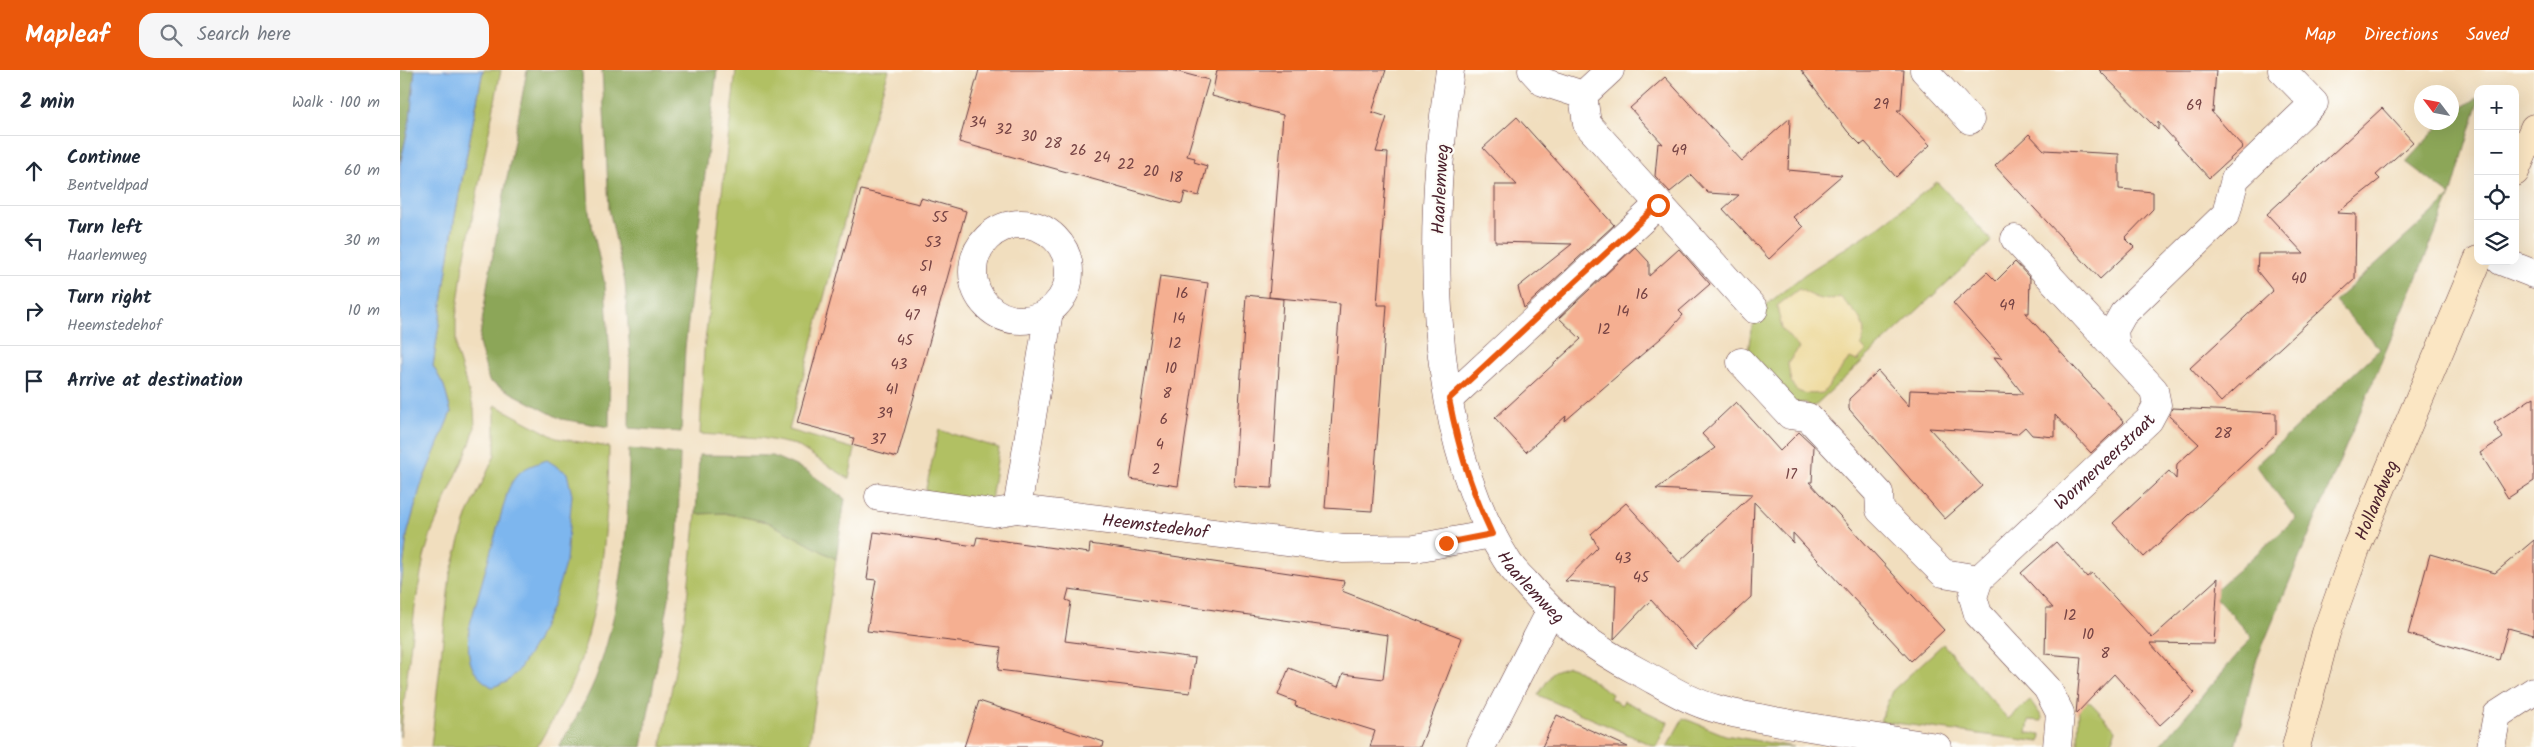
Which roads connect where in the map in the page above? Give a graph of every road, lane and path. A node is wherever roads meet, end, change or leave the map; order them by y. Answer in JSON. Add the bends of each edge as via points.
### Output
{"nodes":[{"id":1,"x":1450,"y":70,"type":"edge"},
{"id":2,"x":1532,"y":70,"type":"edge"},
{"id":3,"x":1610,"y":70,"type":"edge"},
{"id":4,"x":1924,"y":70,"type":"edge"},
{"id":5,"x":2282,"y":70,"type":"edge"},
{"id":6,"x":1583,"y":95,"type":"junction"},
{"id":7,"x":1970,"y":120,"type":"dead end"},
{"id":8,"x":2534,"y":128,"type":"edge"},
{"id":9,"x":2519,"y":163,"type":"edge"},
{"id":10,"x":1658,"y":205,"type":"junction"},
{"id":11,"x":2015,"y":239,"type":"dead end"},
{"id":12,"x":2476,"y":265,"type":"edge"},
{"id":13,"x":2511,"y":265,"type":"edge"},
{"id":14,"x":2534,"y":274,"type":"edge"},
{"id":15,"x":1754,"y":308,"type":"dead end"},
{"id":16,"x":1048,"y":311,"type":"dead end"},
{"id":17,"x":2116,"y":349,"type":"junction"},
{"id":18,"x":1741,"y":362,"type":"dead end"},
{"id":19,"x":1449,"y":399,"type":"junction"},
{"id":20,"x":879,"y":497,"type":"dead end"},
{"id":21,"x":1017,"y":509,"type":"junction"},
{"id":22,"x":1492,"y":534,"type":"junction"},
{"id":23,"x":1979,"y":579,"type":"junction"},
{"id":24,"x":1550,"y":612,"type":"junction"},
{"id":25,"x":2534,"y":691,"type":"edge"},
{"id":26,"x":1839,"y":740,"type":"edge"},
{"id":27,"x":1481,"y":747,"type":"edge"},
{"id":28,"x":1937,"y":747,"type":"edge"},
{"id":29,"x":2057,"y":747,"type":"edge"},
{"id":30,"x":2296,"y":747,"type":"edge"},
{"id":31,"x":2491,"y":747,"type":"edge"}],
"edges":[{"from":1,"to":19,"type":"street","name":"Haarlemweg","via":[[1437,265],[1440,338]]},
{"from":2,"to":6,"type":"street","via":[[1543,82]]},
{"from":3,"to":6,"type":"street"},
{"from":4,"to":7,"type":"street"},
{"from":5,"to":17,"type":"street","via":[[2314,103],[2235,179],[2226,214],[2122,314],[2114,330]]},
{"from":6,"to":10,"type":"street","via":[[1587,124]]},
{"from":8,"to":9,"type":"street"},
{"from":10,"to":15,"type":"street"},
{"from":10,"to":19,"type":"street"},
{"from":11,"to":17,"type":"street","name":"Wormerveerstraat"},
{"from":12,"to":30,"type":"street","name":"Hollandweg","via":[[2356,546],[2326,633]]},
{"from":13,"to":14,"type":"street"},
{"from":16,"to":21,"type":"street"},
{"from":17,"to":23,"type":"street","name":"Wormerveerstraat","via":[[2154,390],[2156,405],[2149,420]]},
{"from":18,"to":23,"type":"street","via":[[1790,414],[1808,417],[1879,493],[1880,510],[1943,573]]},
{"from":19,"to":22,"type":"street","name":"Haarlemweg","via":[[1472,490]]},
{"from":20,"to":21,"type":"street","name":"Heemstedehof","via":[[993,513]]},
{"from":21,"to":22,"type":"street","name":"Heemstedehof","via":[[1344,549],[1415,548]]},
{"from":22,"to":24,"type":"street","name":"Haarlemweg","via":[[1506,561]]},
{"from":23,"to":29,"type":"street","via":[[1973,597],[1978,614],[2047,688],[2060,713]]},
{"from":24,"to":26,"type":"street","name":"Haarlemweg","via":[[1605,655],[1698,702]]},
{"from":24,"to":27,"type":"street"},
{"from":25,"to":31,"type":"street","via":[[2497,715]]},
{"from":26,"to":28,"type":"street","name":"Haarlemweg"}]}
